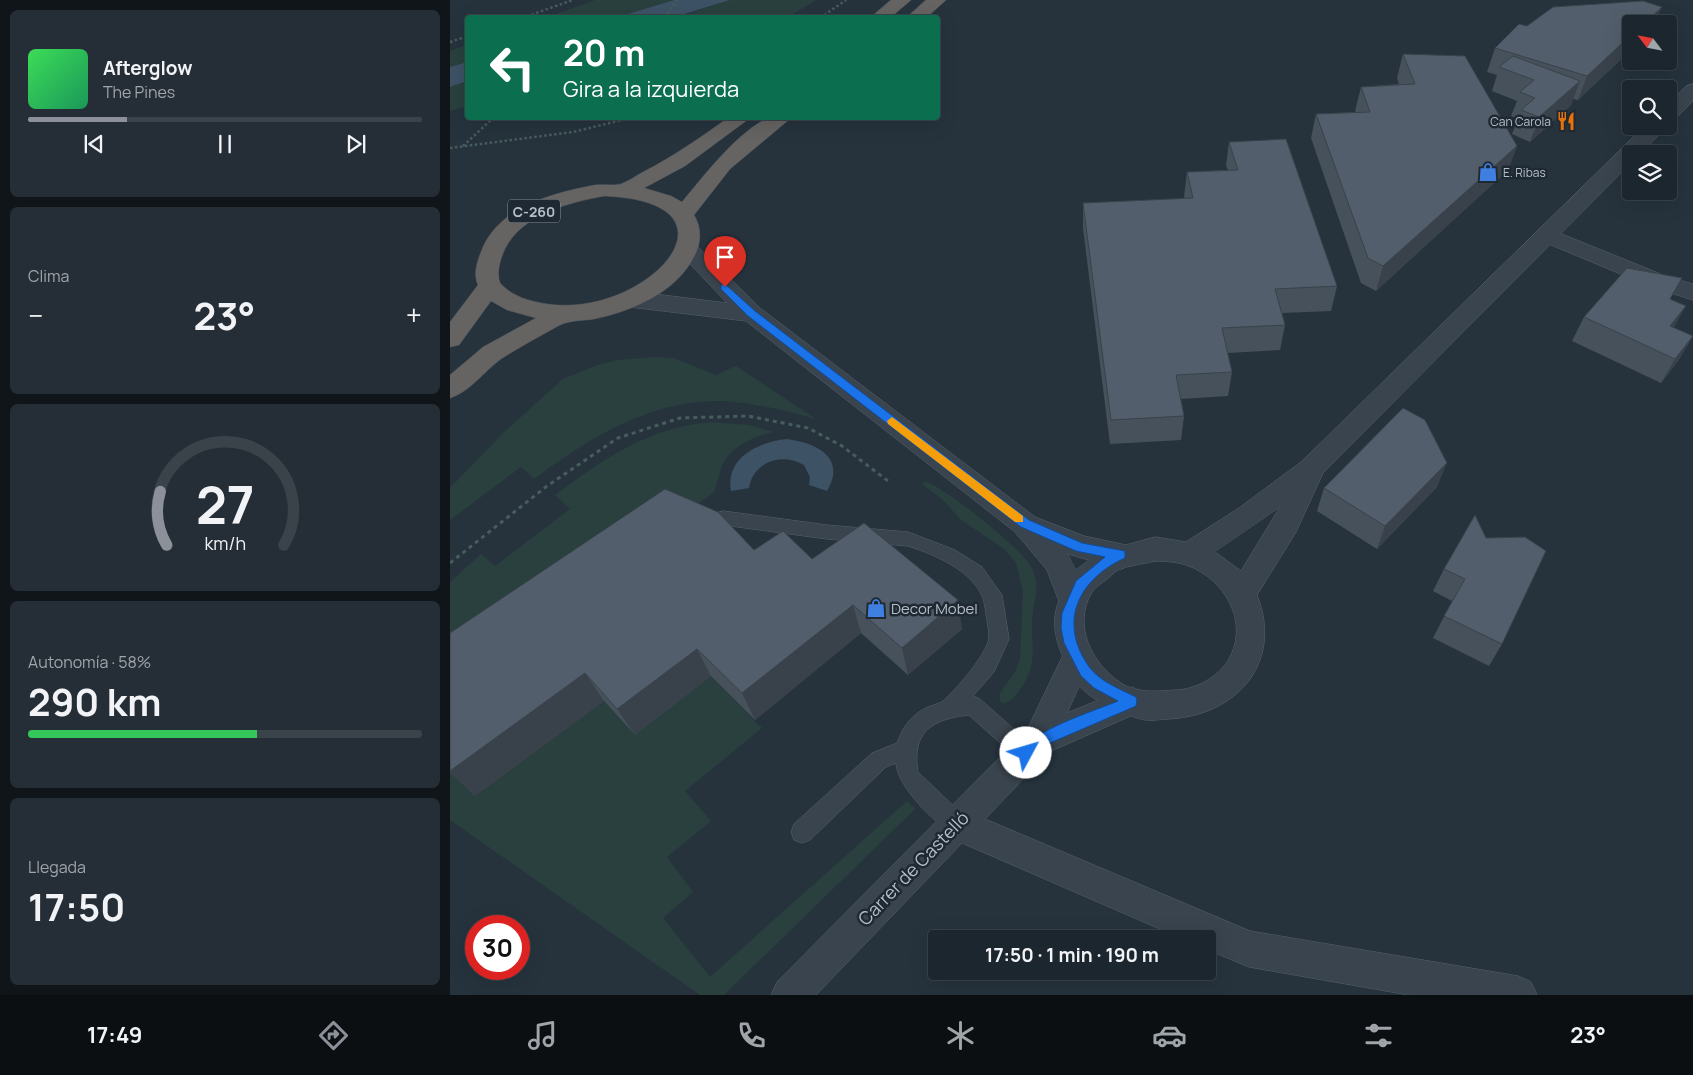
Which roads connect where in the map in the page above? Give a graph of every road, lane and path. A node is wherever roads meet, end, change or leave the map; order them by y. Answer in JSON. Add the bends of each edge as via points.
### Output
{"nodes":[{"id":1,"x":573,"y":0,"type":"edge"},
{"id":2,"x":675,"y":0,"type":"edge"},
{"id":3,"x":846,"y":0,"type":"edge"},
{"id":4,"x":902,"y":0,"type":"edge"},
{"id":5,"x":937,"y":0,"type":"edge"},
{"id":6,"x":530,"y":15,"type":"edge"},
{"id":7,"x":668,"y":15,"type":"edge"},
{"id":8,"x":824,"y":15,"type":"edge"},
{"id":9,"x":882,"y":15,"type":"edge"},
{"id":10,"x":918,"y":15,"type":"edge"},
{"id":11,"x":465,"y":37,"type":"edge"},
{"id":12,"x":450,"y":42,"type":"edge"},
{"id":13,"x":1693,"y":90,"type":"edge"},
{"id":14,"x":1677,"y":106,"type":"edge"},
{"id":15,"x":491,"y":120,"type":"edge"},
{"id":16,"x":622,"y":120,"type":"edge"},
{"id":17,"x":737,"y":120,"type":"edge"},
{"id":18,"x":778,"y":120,"type":"edge"},
{"id":19,"x":1648,"y":135,"type":"edge"},
{"id":20,"x":462,"y":146,"type":"junction"},
{"id":21,"x":450,"y":148,"type":"edge"},
{"id":22,"x":625,"y":190,"type":"junction"},
{"id":23,"x":683,"y":215,"type":"junction"},
{"id":24,"x":1547,"y":235,"type":"junction"},
{"id":25,"x":687,"y":249,"type":"junction"},
{"id":26,"x":490,"y":286,"type":"junction"},
{"id":27,"x":1693,"y":292,"type":"edge"},
{"id":28,"x":630,"y":299,"type":"junction"},
{"id":29,"x":561,"y":314,"type":"junction"},
{"id":30,"x":752,"y":314,"type":"junction"},
{"id":31,"x":450,"y":339,"type":"edge"},
{"id":32,"x":450,"y":389,"type":"edge"},
{"id":33,"x":1311,"y":469,"type":"junction"},
{"id":34,"x":888,"y":481,"type":"dead end"},
{"id":35,"x":723,"y":518,"type":"edge"},
{"id":36,"x":1025,"y":524,"type":"junction"},
{"id":37,"x":1190,"y":554,"type":"junction"},
{"id":38,"x":1121,"y":555,"type":"junction"},
{"id":39,"x":450,"y":563,"type":"edge"},
{"id":40,"x":1242,"y":594,"type":"junction"},
{"id":41,"x":1073,"y":599,"type":"junction"},
{"id":42,"x":1077,"y":658,"type":"junction"},
{"id":43,"x":1131,"y":701,"type":"junction"},
{"id":44,"x":950,"y":707,"type":"junction"},
{"id":45,"x":1032,"y":747,"type":"junction"},
{"id":46,"x":906,"y":749,"type":"junction"},
{"id":47,"x":956,"y":823,"type":"junction"},
{"id":48,"x":802,"y":832,"type":"dead end"},
{"id":49,"x":790,"y":995,"type":"edge"},
{"id":50,"x":1518,"y":995,"type":"edge"}],
"edges":[{"from":1,"to":6,"type":"path"},
{"from":2,"to":7,"type":"path"},
{"from":3,"to":8,"type":"path"},
{"from":4,"to":9,"type":"highway"},
{"from":5,"to":10,"type":"highway"},
{"from":11,"to":12,"type":"path"},
{"from":13,"to":14,"type":"street"},
{"from":15,"to":20,"type":"path"},
{"from":16,"to":20,"type":"path","via":[[573,132]]},
{"from":17,"to":22,"type":"highway","number":"C-260","via":[[678,162]]},
{"from":18,"to":23,"type":"highway","via":[[724,165]]},
{"from":19,"to":24,"type":"street"},
{"from":20,"to":21,"type":"path"},
{"from":22,"to":23,"type":"highway","number":"C-260","via":[[661,199]]},
{"from":22,"to":26,"type":"highway","number":"C-260","via":[[574,194],[546,204],[518,220],[501,236],[490,253],[486,272]]},
{"from":23,"to":25,"type":"highway","via":[[690,230]]},
{"from":24,"to":27,"type":"street","via":[[1660,282]]},
{"from":24,"to":33,"type":"street"},
{"from":25,"to":28,"type":"highway","via":[[674,269],[656,285]]},
{"from":25,"to":30,"type":"street"},
{"from":26,"to":29,"type":"highway","via":[[521,308]]},
{"from":26,"to":31,"type":"highway"},
{"from":28,"to":29,"type":"highway","via":[[608,308]]},
{"from":28,"to":30,"type":"street"},
{"from":29,"to":32,"type":"highway","via":[[492,353]]},
{"from":30,"to":36,"type":"street"},
{"from":33,"to":37,"type":"street","via":[[1249,516]]},
{"from":33,"to":40,"type":"street","via":[[1286,524]]},
{"from":34,"to":39,"type":"path","via":[[842,446],[808,428],[748,416],[680,418],[618,438],[547,486]]},
{"from":35,"to":44,"type":"lane","via":[[908,540],[949,555],[976,572],[994,595],[999,639],[987,666]]},
{"from":36,"to":38,"type":"street","via":[[1080,547]]},
{"from":36,"to":41,"type":"street","via":[[1059,564]]},
{"from":37,"to":38,"type":"street","via":[[1155,548]]},
{"from":37,"to":40,"type":"street","via":[[1220,570]]},
{"from":38,"to":41,"type":"street","via":[[1091,572]]},
{"from":40,"to":43,"type":"street","via":[[1252,622],[1252,638],[1249,653],[1232,680],[1212,695],[1187,704],[1168,706]]},
{"from":41,"to":42,"type":"street","via":[[1067,628]]},
{"from":42,"to":43,"type":"street","via":[[1098,684]]},
{"from":42,"to":45,"type":"street","name":"Carrer de Castelló"},
{"from":43,"to":45,"type":"street","name":"Carrer de Castelló"},
{"from":44,"to":45,"type":"lane","via":[[973,705]]},
{"from":44,"to":46,"type":"lane","via":[[920,722]]},
{"from":45,"to":47,"type":"street","name":"Carrer de Castelló"},
{"from":46,"to":47,"type":"lane","via":[[909,777]]},
{"from":46,"to":48,"type":"lane","via":[[879,760]]},
{"from":47,"to":49,"type":"street","name":"Carrer de Castelló"},
{"from":47,"to":50,"type":"street","via":[[1249,949]]}]}
